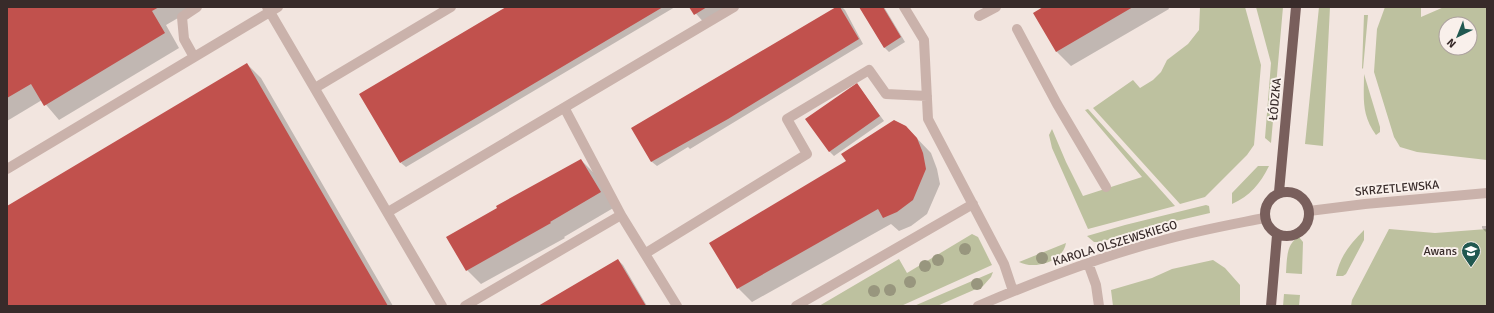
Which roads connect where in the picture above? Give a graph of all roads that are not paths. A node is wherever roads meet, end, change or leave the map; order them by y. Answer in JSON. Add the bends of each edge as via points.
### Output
{"nodes":[{"id":1,"x":197,"y":7,"type":"edge"},
{"id":2,"x":451,"y":7,"type":"edge"},
{"id":3,"x":734,"y":7,"type":"edge"},
{"id":4,"x":904,"y":7,"type":"edge"},
{"id":5,"x":996,"y":7,"type":"edge"},
{"id":6,"x":1296,"y":7,"type":"edge"},
{"id":7,"x":272,"y":9,"type":"edge"},
{"id":8,"x":979,"y":16,"type":"dead end"},
{"id":9,"x":1017,"y":29,"type":"dead end"},
{"id":10,"x":194,"y":57,"type":"junction"},
{"id":11,"x":315,"y":88,"type":"junction"},
{"id":12,"x":927,"y":96,"type":"junction"},
{"id":13,"x":565,"y":109,"type":"junction"},
{"id":14,"x":7,"y":169,"type":"edge"},
{"id":15,"x":1106,"y":187,"type":"dead end"},
{"id":16,"x":1279,"y":192,"type":"junction"},
{"id":17,"x":1487,"y":193,"type":"edge"},
{"id":18,"x":973,"y":204,"type":"junction"},
{"id":19,"x":1309,"y":211,"type":"junction"},
{"id":20,"x":388,"y":212,"type":"junction"},
{"id":21,"x":621,"y":215,"type":"junction"},
{"id":22,"x":1264,"y":218,"type":"junction"},
{"id":23,"x":1277,"y":235,"type":"junction"},
{"id":24,"x":646,"y":253,"type":"junction"},
{"id":25,"x":1088,"y":263,"type":"junction"},
{"id":26,"x":1013,"y":291,"type":"junction"},
{"id":27,"x":442,"y":306,"type":"edge"},
{"id":28,"x":465,"y":306,"type":"edge"},
{"id":29,"x":678,"y":306,"type":"edge"},
{"id":30,"x":796,"y":306,"type":"edge"},
{"id":31,"x":978,"y":306,"type":"edge"},
{"id":32,"x":1099,"y":306,"type":"edge"},
{"id":33,"x":1271,"y":306,"type":"edge"}],
"edges":[{"from":1,"to":10,"type":"street","via":[[182,17],[184,39]]},
{"from":2,"to":11,"type":"street"},
{"from":3,"to":13,"type":"street"},
{"from":4,"to":12,"type":"street","via":[[924,40]]},
{"from":5,"to":8,"type":"street"},
{"from":6,"to":16,"type":"main road","name":"ŁÓDZKA"},
{"from":7,"to":10,"type":"street"},
{"from":7,"to":11,"type":"street"},
{"from":9,"to":15,"type":"street"},
{"from":10,"to":14,"type":"street"},
{"from":11,"to":20,"type":"street"},
{"from":12,"to":18,"type":"street","via":[[928,119]]},
{"from":12,"to":24,"type":"street","via":[[886,94],[869,70],[787,120],[807,154]]},
{"from":13,"to":20,"type":"street"},
{"from":13,"to":21,"type":"street"},
{"from":16,"to":19,"type":"main road","via":[[1290,191],[1299,194]]},
{"from":16,"to":22,"type":"main road","via":[[1270,198],[1264,207]]},
{"from":17,"to":19,"type":"street","name":"SKRZETLEWSKA"},
{"from":18,"to":26,"type":"street","via":[[1004,264]]},
{"from":18,"to":30,"type":"street"},
{"from":19,"to":23,"type":"main road","via":[[1308,223],[1300,232],[1289,237]]},
{"from":20,"to":27,"type":"street"},
{"from":21,"to":24,"type":"street"},
{"from":21,"to":28,"type":"street"},
{"from":22,"to":23,"type":"main road","via":[[1269,228]]},
{"from":22,"to":25,"type":"street","name":"KAROLA OLSZEWSKIEGO","via":[[1160,241]]},
{"from":23,"to":33,"type":"main road"},
{"from":24,"to":29,"type":"street"},
{"from":25,"to":26,"type":"street","name":"KAROLA OLSZEWSKIEGO"},
{"from":25,"to":32,"type":"street","via":[[1096,285]]},
{"from":26,"to":31,"type":"street","name":"KAROLA OLSZEWSKIEGO"}]}
